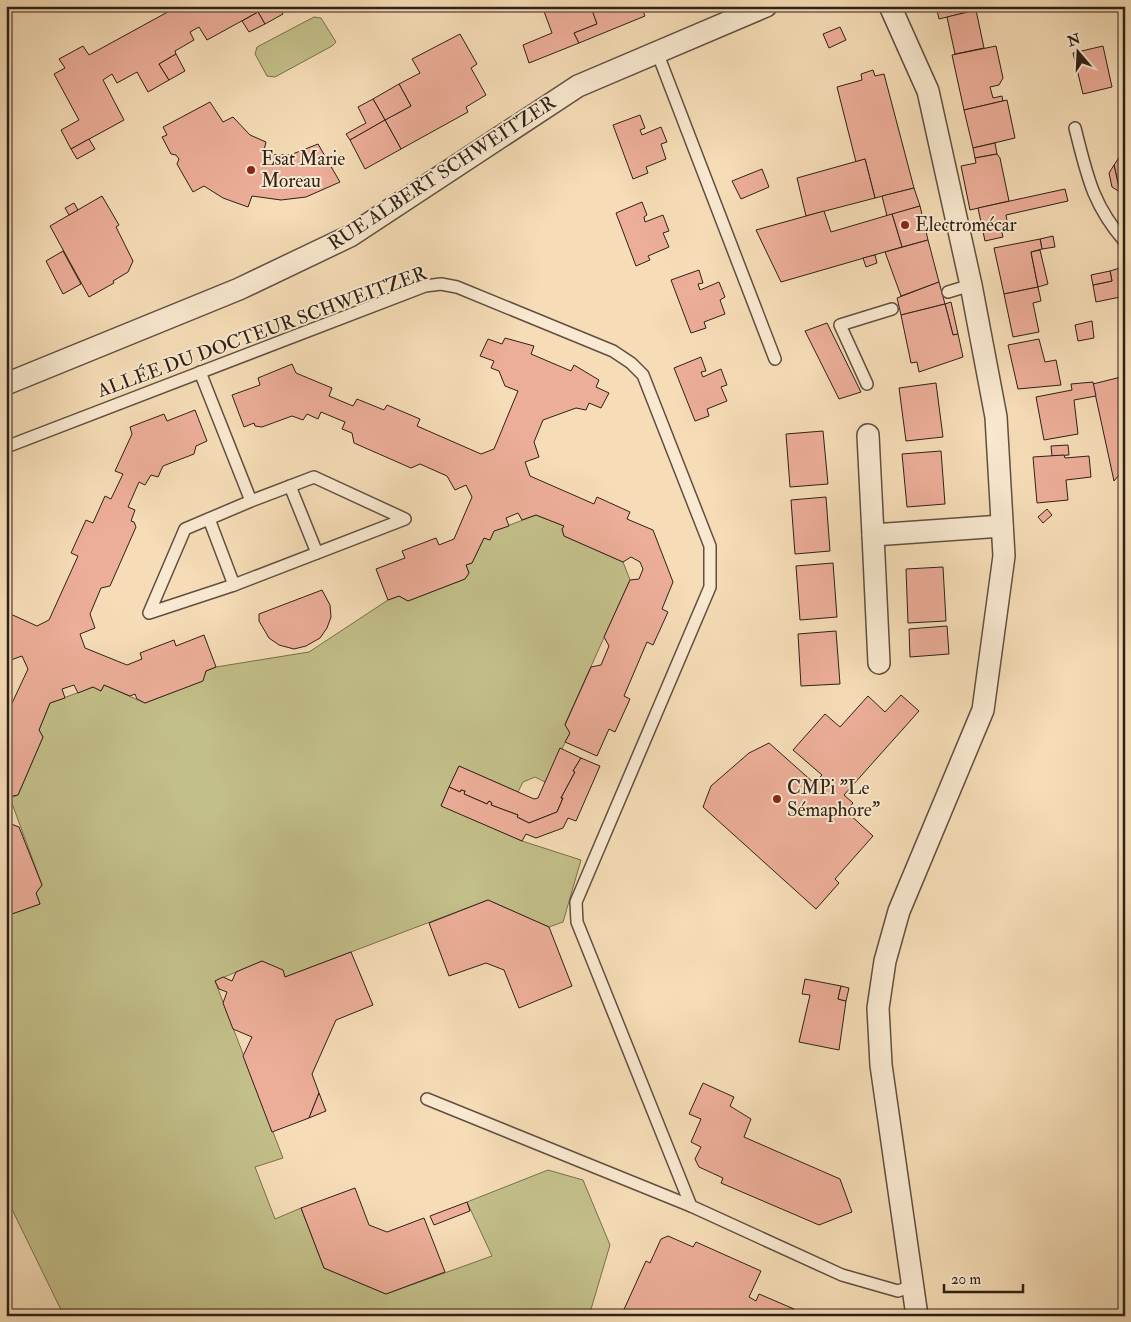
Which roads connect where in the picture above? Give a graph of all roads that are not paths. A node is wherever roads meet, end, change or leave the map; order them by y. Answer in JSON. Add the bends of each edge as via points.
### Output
{"nodes":[{"id":1,"x":766,"y":6,"type":"edge"},
{"id":2,"x":890,"y":6,"type":"edge"},
{"id":3,"x":657,"y":52,"type":"junction"},
{"id":4,"x":1075,"y":128,"type":"dead end"},
{"id":5,"x":1125,"y":242,"type":"edge"},
{"id":6,"x":970,"y":285,"type":"junction"},
{"id":7,"x":948,"y":292,"type":"dead end"},
{"id":8,"x":892,"y":309,"type":"dead end"},
{"id":9,"x":775,"y":359,"type":"dead end"},
{"id":10,"x":200,"y":372,"type":"junction"},
{"id":11,"x":6,"y":384,"type":"edge"},
{"id":12,"x":867,"y":384,"type":"dead end"},
{"id":13,"x":868,"y":435,"type":"dead end"},
{"id":14,"x":6,"y":447,"type":"edge"},
{"id":15,"x":290,"y":486,"type":"junction"},
{"id":16,"x":251,"y":501,"type":"junction"},
{"id":17,"x":209,"y":519,"type":"junction"},
{"id":18,"x":1002,"y":526,"type":"junction"},
{"id":19,"x":873,"y":536,"type":"junction"},
{"id":20,"x":317,"y":553,"type":"junction"},
{"id":21,"x":234,"y":585,"type":"junction"},
{"id":22,"x":879,"y":663,"type":"dead end"},
{"id":23,"x":427,"y":1099,"type":"dead end"},
{"id":24,"x":690,"y":1206,"type":"junction"},
{"id":25,"x":912,"y":1286,"type":"junction"},
{"id":26,"x":917,"y":1316,"type":"edge"}],
"edges":[{"from":1,"to":3,"type":"street","name":"RUE ALBERT SCHWEITZER"},
{"from":2,"to":6,"type":"street","via":[[928,91]]},
{"from":3,"to":9,"type":"lane"},
{"from":3,"to":11,"type":"street","name":"RUE ALBERT SCHWEITZER","via":[[578,86],[350,236],[239,289]]},
{"from":4,"to":5,"type":"lane","via":[[1094,196],[1106,220]]},
{"from":6,"to":7,"type":"lane"},
{"from":6,"to":18,"type":"street","via":[[996,417]]},
{"from":8,"to":12,"type":"lane","via":[[840,325]]},
{"from":10,"to":14,"type":"lane","name":"ALLÉE DU DOCTEUR SCHWEITZER"},
{"from":10,"to":16,"type":"lane"},
{"from":10,"to":24,"type":"lane","name":"ALLÉE DU DOCTEUR SCHWEITZER","via":[[425,286],[441,284],[457,287],[614,351],[644,375],[710,546],[710,587],[576,902],[577,922]]},
{"from":13,"to":19,"type":"street"},
{"from":15,"to":16,"type":"lane"},
{"from":15,"to":20,"type":"lane"},
{"from":15,"to":20,"type":"lane","via":[[314,477],[405,519]]},
{"from":16,"to":17,"type":"lane"},
{"from":17,"to":21,"type":"lane"},
{"from":17,"to":21,"type":"lane","via":[[185,529],[149,613]]},
{"from":18,"to":19,"type":"street"},
{"from":18,"to":25,"type":"street","via":[[1004,556],[983,710],[899,911],[885,961],[878,1008],[880,1065]]},
{"from":19,"to":22,"type":"street"},
{"from":20,"to":21,"type":"lane"},
{"from":23,"to":24,"type":"lane"},
{"from":24,"to":25,"type":"lane","via":[[842,1275],[898,1291]]},
{"from":25,"to":26,"type":"street"}]}
